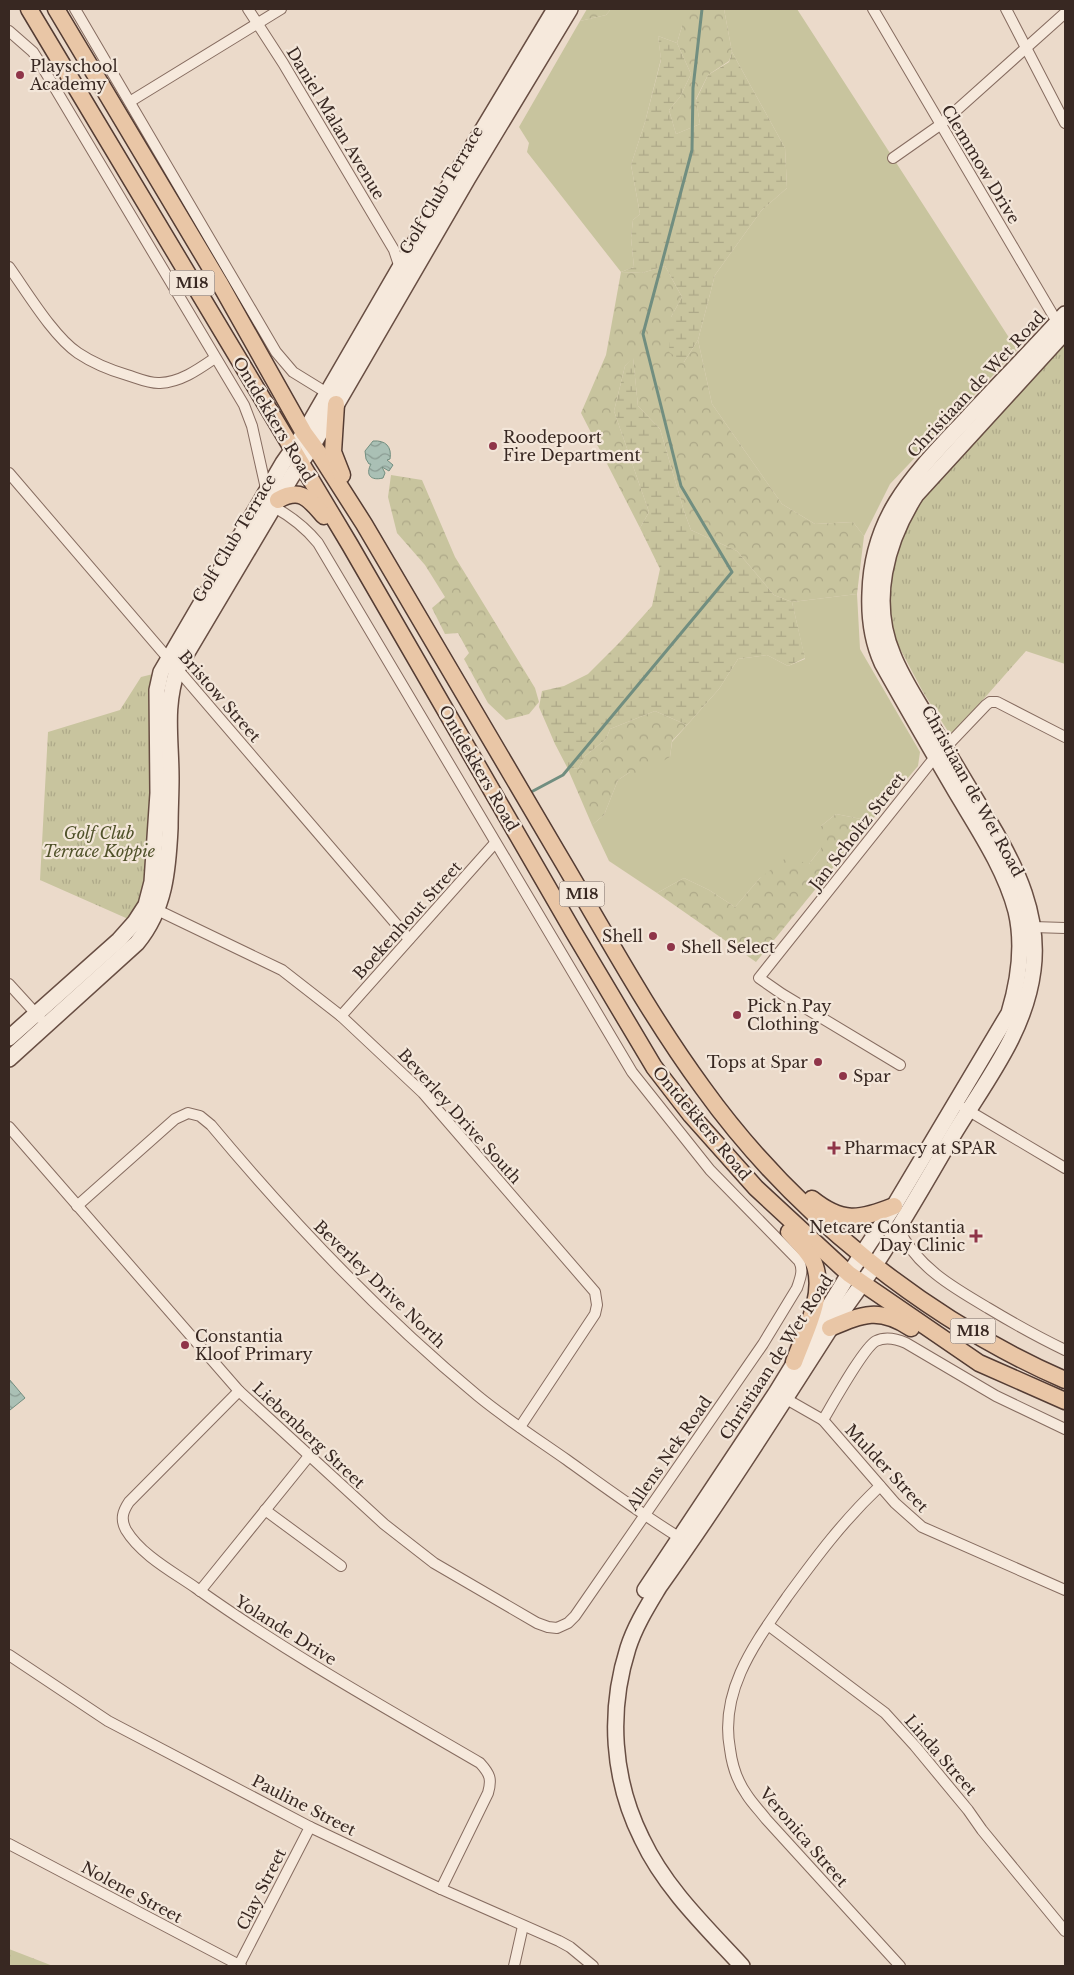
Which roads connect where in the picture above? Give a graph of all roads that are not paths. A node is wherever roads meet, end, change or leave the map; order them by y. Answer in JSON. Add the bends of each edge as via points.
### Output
{"nodes":[{"id":1,"x":28,"y":9,"type":"edge"},
{"id":2,"x":56,"y":9,"type":"edge"},
{"id":3,"x":75,"y":9,"type":"edge"},
{"id":4,"x":248,"y":9,"type":"edge"},
{"id":5,"x":281,"y":9,"type":"edge"},
{"id":6,"x":555,"y":9,"type":"edge"},
{"id":7,"x":570,"y":9,"type":"edge"},
{"id":8,"x":873,"y":9,"type":"edge"},
{"id":9,"x":1006,"y":9,"type":"edge"},
{"id":10,"x":1065,"y":14,"type":"edge"},
{"id":11,"x":256,"y":24,"type":"junction"},
{"id":12,"x":9,"y":31,"type":"edge"},
{"id":13,"x":1027,"y":49,"type":"junction"},
{"id":14,"x":131,"y":101,"type":"junction"},
{"id":15,"x":1065,"y":123,"type":"edge"},
{"id":16,"x":940,"y":125,"type":"junction"},
{"id":17,"x":893,"y":158,"type":"dead end"},
{"id":18,"x":9,"y":266,"type":"edge"},
{"id":19,"x":405,"y":266,"type":"junction"},
{"id":20,"x":1063,"y":325,"type":"edge"},
{"id":21,"x":216,"y":358,"type":"junction"},
{"id":22,"x":333,"y":399,"type":"junction"},
{"id":23,"x":308,"y":439,"type":"junction"},
{"id":24,"x":297,"y":456,"type":"junction"},
{"id":25,"x":9,"y":473,"type":"edge"},
{"id":26,"x":273,"y":500,"type":"junction"},
{"id":27,"x":364,"y":524,"type":"junction"},
{"id":28,"x":350,"y":545,"type":"junction"},
{"id":29,"x":173,"y":663,"type":"junction"},
{"id":30,"x":1065,"y":737,"type":"edge"},
{"id":31,"x":940,"y":752,"type":"junction"},
{"id":32,"x":495,"y":843,"type":"junction"},
{"id":33,"x":151,"y":908,"type":"junction"},
{"id":34,"x":1033,"y":927,"type":"junction"},
{"id":35,"x":1065,"y":928,"type":"edge"},
{"id":36,"x":408,"y":939,"type":"junction"},
{"id":37,"x":9,"y":984,"type":"edge"},
{"id":38,"x":341,"y":1016,"type":"junction"},
{"id":39,"x":41,"y":1020,"type":"junction"},
{"id":40,"x":9,"y":1038,"type":"edge"},
{"id":41,"x":9,"y":1059,"type":"edge"},
{"id":42,"x":900,"y":1065,"type":"dead end"},
{"id":43,"x":962,"y":1107,"type":"junction"},
{"id":44,"x":691,"y":1115,"type":"junction"},
{"id":45,"x":9,"y":1127,"type":"edge"},
{"id":46,"x":764,"y":1162,"type":"junction"},
{"id":47,"x":1065,"y":1168,"type":"edge"},
{"id":48,"x":77,"y":1206,"type":"junction"},
{"id":49,"x":894,"y":1206,"type":"junction"},
{"id":50,"x":898,"y":1228,"type":"junction"},
{"id":51,"x":862,"y":1256,"type":"junction"},
{"id":52,"x":875,"y":1265,"type":"junction"},
{"id":53,"x":856,"y":1279,"type":"junction"},
{"id":54,"x":786,"y":1306,"type":"joint"},
{"id":55,"x":830,"y":1328,"type":"junction"},
{"id":56,"x":1065,"y":1350,"type":"edge"},
{"id":57,"x":794,"y":1362,"type":"junction"},
{"id":58,"x":979,"y":1363,"type":"junction"},
{"id":59,"x":1065,"y":1380,"type":"edge"},
{"id":60,"x":239,"y":1390,"type":"junction"},
{"id":61,"x":781,"y":1396,"type":"junction"},
{"id":62,"x":1065,"y":1401,"type":"edge"},
{"id":63,"x":823,"y":1420,"type":"junction"},
{"id":64,"x":520,"y":1427,"type":"junction"},
{"id":65,"x":1065,"y":1429,"type":"edge"},
{"id":66,"x":309,"y":1456,"type":"junction"},
{"id":67,"x":880,"y":1486,"type":"junction"},
{"id":68,"x":265,"y":1510,"type":"junction"},
{"id":69,"x":644,"y":1515,"type":"junction"},
{"id":70,"x":684,"y":1541,"type":"junction"},
{"id":71,"x":341,"y":1566,"type":"dead end"},
{"id":72,"x":1065,"y":1590,"type":"edge"},
{"id":73,"x":200,"y":1591,"type":"junction"},
{"id":74,"x":575,"y":1616,"type":"joint"},
{"id":75,"x":768,"y":1625,"type":"junction"},
{"id":76,"x":9,"y":1655,"type":"edge"},
{"id":77,"x":310,"y":1827,"type":"junction"},
{"id":78,"x":9,"y":1844,"type":"edge"},
{"id":79,"x":441,"y":1889,"type":"junction"},
{"id":80,"x":523,"y":1926,"type":"junction"},
{"id":81,"x":1065,"y":1931,"type":"edge"},
{"id":82,"x":240,"y":1966,"type":"edge"},
{"id":83,"x":514,"y":1966,"type":"edge"},
{"id":84,"x":593,"y":1966,"type":"edge"},
{"id":85,"x":742,"y":1966,"type":"edge"},
{"id":86,"x":900,"y":1966,"type":"edge"}],
"edges":[{"from":1,"to":24,"type":"main road","name":"Ontdekkers Road","number":"M18"},
{"from":2,"to":23,"type":"main road","name":"Ontdekkers Road","number":"M18","via":[[220,282]]},
{"from":3,"to":14,"type":"street"},
{"from":4,"to":11,"type":"street","name":"Daniel Malan Avenue"},
{"from":5,"to":11,"type":"street"},
{"from":6,"to":19,"type":"main road","name":"Golf Club Terrace"},
{"from":7,"to":19,"type":"main road","name":"Golf Club Terrace"},
{"from":8,"to":16,"type":"street","name":"Clemmow Drive"},
{"from":9,"to":13,"type":"street"},
{"from":10,"to":13,"type":"street"},
{"from":11,"to":14,"type":"street"},
{"from":11,"to":19,"type":"street","name":"Daniel Malan Avenue","via":[[283,63]]},
{"from":12,"to":21,"type":"street","name":"Ontdekkers Road","via":[[33,52],[40,63]]},
{"from":13,"to":15,"type":"street"},
{"from":13,"to":16,"type":"street"},
{"from":14,"to":22,"type":"street","via":[[276,352],[293,372]]},
{"from":16,"to":17,"type":"street"},
{"from":16,"to":20,"type":"street","name":"Clemmow Drive"},
{"from":18,"to":21,"type":"street","via":[[59,335],[77,352],[96,363],[159,384],[176,380]]},
{"from":19,"to":22,"type":"main road","name":"Golf Club Terrace"},
{"from":20,"to":31,"type":"main road","name":"Christiaan de Wet Road","via":[[908,484],[883,527],[875,552],[869,609],[876,652],[892,684]]},
{"from":21,"to":26,"type":"street","name":"Ontdekkers Road","via":[[244,405]]},
{"from":22,"to":23,"type":"main road","name":"Golf Club Terrace"},
{"from":22,"to":27,"type":"main road","via":[[333,452]]},
{"from":23,"to":24,"type":"main road","name":"Golf Club Terrace"},
{"from":23,"to":27,"type":"main road","name":"Ontdekkers Road","number":"M18"},
{"from":24,"to":26,"type":"main road","name":"Golf Club Terrace"},
{"from":24,"to":28,"type":"main road","name":"Ontdekkers Road","number":"M18"},
{"from":25,"to":29,"type":"street","name":"Bristow Street"},
{"from":26,"to":28,"type":"main road","via":[[298,494],[307,498]]},
{"from":26,"to":29,"type":"main road","name":"Golf Club Terrace"},
{"from":26,"to":32,"type":"street","name":"Ontdekkers Road","via":[[318,543]]},
{"from":27,"to":46,"type":"main road","name":"Ontdekkers Road","number":"M18","via":[[648,1007],[704,1090]]},
{"from":28,"to":44,"type":"main road","name":"Ontdekkers Road","number":"M18","via":[[649,1059]]},
{"from":29,"to":33,"type":"main road","name":"Golf Club Terrace","via":[[162,672],[157,690],[158,793]]},
{"from":29,"to":36,"type":"street","name":"Bristow Street"},
{"from":30,"to":31,"type":"street","name":"Jan Scholtz Street","via":[[997,702],[990,702]]},
{"from":31,"to":34,"type":"main road","name":"Christiaan de Wet Road","via":[[1015,867]]},
{"from":31,"to":42,"type":"street","name":"Jan Scholtz Street","via":[[760,978]]},
{"from":31,"to":43,"type":"main road","name":"Christiaan de Wet Road","via":[[1008,888],[1019,936],[1019,966],[1009,1013]]},
{"from":32,"to":36,"type":"street","name":"Boekenhout Street"},
{"from":32,"to":54,"type":"street","name":"Ontdekkers Road","via":[[632,1072],[710,1170],[802,1266],[800,1278]]},
{"from":33,"to":38,"type":"street","name":"Beverley Drive South","via":[[282,970]]},
{"from":33,"to":39,"type":"main road","name":"Golf Club Terrace"},
{"from":34,"to":35,"type":"street"},
{"from":34,"to":43,"type":"main road","name":"Christiaan de Wet Road","via":[[1034,965],[1026,1007],[1008,1049]]},
{"from":36,"to":38,"type":"street","name":"Boekenhout Street"},
{"from":37,"to":39,"type":"street"},
{"from":38,"to":64,"type":"street","name":"Beverley Drive South","via":[[423,1093],[595,1292],[595,1314]]},
{"from":39,"to":40,"type":"main road","name":"Golf Club Terrace"},
{"from":39,"to":41,"type":"main road","name":"Golf Club Terrace"},
{"from":43,"to":47,"type":"street"},
{"from":43,"to":49,"type":"main road","name":"Christiaan de Wet Road"},
{"from":43,"to":50,"type":"main road","name":"Christiaan de Wet Road"},
{"from":44,"to":53,"type":"main road","name":"Ontdekkers Road","number":"M18","via":[[756,1188]]},
{"from":44,"to":57,"type":"main road","via":[[712,1148],[800,1244],[815,1265],[817,1290]]},
{"from":45,"to":48,"type":"street","name":"Liebenberg Street"},
{"from":46,"to":49,"type":"main road","via":[[835,1214],[864,1216]]},
{"from":46,"to":51,"type":"main road","name":"Ontdekkers Road","number":"M18"},
{"from":48,"to":60,"type":"street","name":"Liebenberg Street"},
{"from":48,"to":64,"type":"street","name":"Beverley Drive North","via":[[179,1116],[188,1113],[200,1116],[313,1242],[385,1313],[479,1396]]},
{"from":49,"to":51,"type":"main road","name":"Christiaan de Wet Road"},
{"from":50,"to":52,"type":"main road","name":"Christiaan de Wet Road"},
{"from":50,"to":56,"type":"street","via":[[904,1242],[920,1261],[948,1284]]},
{"from":51,"to":52,"type":"main road","name":"Ontdekkers Road","number":"M18"},
{"from":51,"to":53,"type":"main road","name":"Christiaan de Wet Road"},
{"from":52,"to":53,"type":"main road","name":"Christiaan de Wet Road"},
{"from":52,"to":59,"type":"main road","name":"Ontdekkers Road","number":"M18","via":[[956,1322],[1027,1363]]},
{"from":53,"to":55,"type":"main road","name":"Christiaan de Wet Road"},
{"from":53,"to":57,"type":"main road","name":"Christiaan de Wet Road"},
{"from":53,"to":58,"type":"main road","name":"Ontdekkers Road","number":"M18"},
{"from":54,"to":69,"type":"street","name":"Allens Nek Road"},
{"from":55,"to":58,"type":"main road","via":[[862,1315],[883,1315],[902,1323],[943,1350]]},
{"from":55,"to":61,"type":"main road","name":"Christiaan de Wet Road"},
{"from":57,"to":61,"type":"main road","name":"Christiaan de Wet Road"},
{"from":58,"to":62,"type":"main road","name":"Ontdekkers Road","number":"M18"},
{"from":60,"to":66,"type":"street","name":"Liebenberg Street"},
{"from":60,"to":73,"type":"street","name":"Yolande Drive","via":[[129,1502],[123,1512],[122,1519],[134,1540]]},
{"from":61,"to":63,"type":"street","name":"Mulder Street"},
{"from":61,"to":70,"type":"main road","name":"Christiaan de Wet Road"},
{"from":63,"to":65,"type":"street","via":[[868,1348],[882,1339],[894,1339],[996,1396]]},
{"from":63,"to":67,"type":"street","name":"Mulder Street"},
{"from":64,"to":69,"type":"street","name":"Beverley Drive North"},
{"from":66,"to":68,"type":"street"},
{"from":66,"to":74,"type":"street","name":"Liebenberg Street","via":[[384,1524],[434,1563],[537,1623],[557,1628]]},
{"from":67,"to":72,"type":"street","name":"Mulder Street","via":[[922,1527]]},
{"from":67,"to":75,"type":"street","name":"Veronica Street","via":[[831,1537]]},
{"from":68,"to":71,"type":"street"},
{"from":68,"to":73,"type":"street"},
{"from":69,"to":70,"type":"street","name":"Beverley Drive North"},
{"from":69,"to":74,"type":"street","name":"Allens Nek Road"},
{"from":70,"to":85,"type":"main road","name":"Christiaan de Wet Road","via":[[641,1618],[629,1647],[618,1689],[615,1729],[618,1764],[631,1815],[653,1858],[692,1913]]},
{"from":73,"to":79,"type":"street","name":"Yolande Drive","via":[[295,1655],[480,1763],[490,1774],[488,1793]]},
{"from":75,"to":81,"type":"street","name":"Linda Street","via":[[885,1713]]},
{"from":75,"to":86,"type":"street","name":"Veronica Street","via":[[737,1678],[730,1705],[728,1740],[738,1777],[746,1794],[766,1819]]},
{"from":76,"to":77,"type":"street","name":"Pauline Street","via":[[108,1721]]},
{"from":77,"to":79,"type":"street","name":"Pauline Street"},
{"from":77,"to":82,"type":"street","name":"Clay Street"},
{"from":78,"to":82,"type":"street","name":"Nolene Street"},
{"from":79,"to":80,"type":"street","name":"Pauline Street"},
{"from":80,"to":83,"type":"street"},
{"from":80,"to":84,"type":"street","name":"Pauline Street","via":[[570,1947]]}]}
